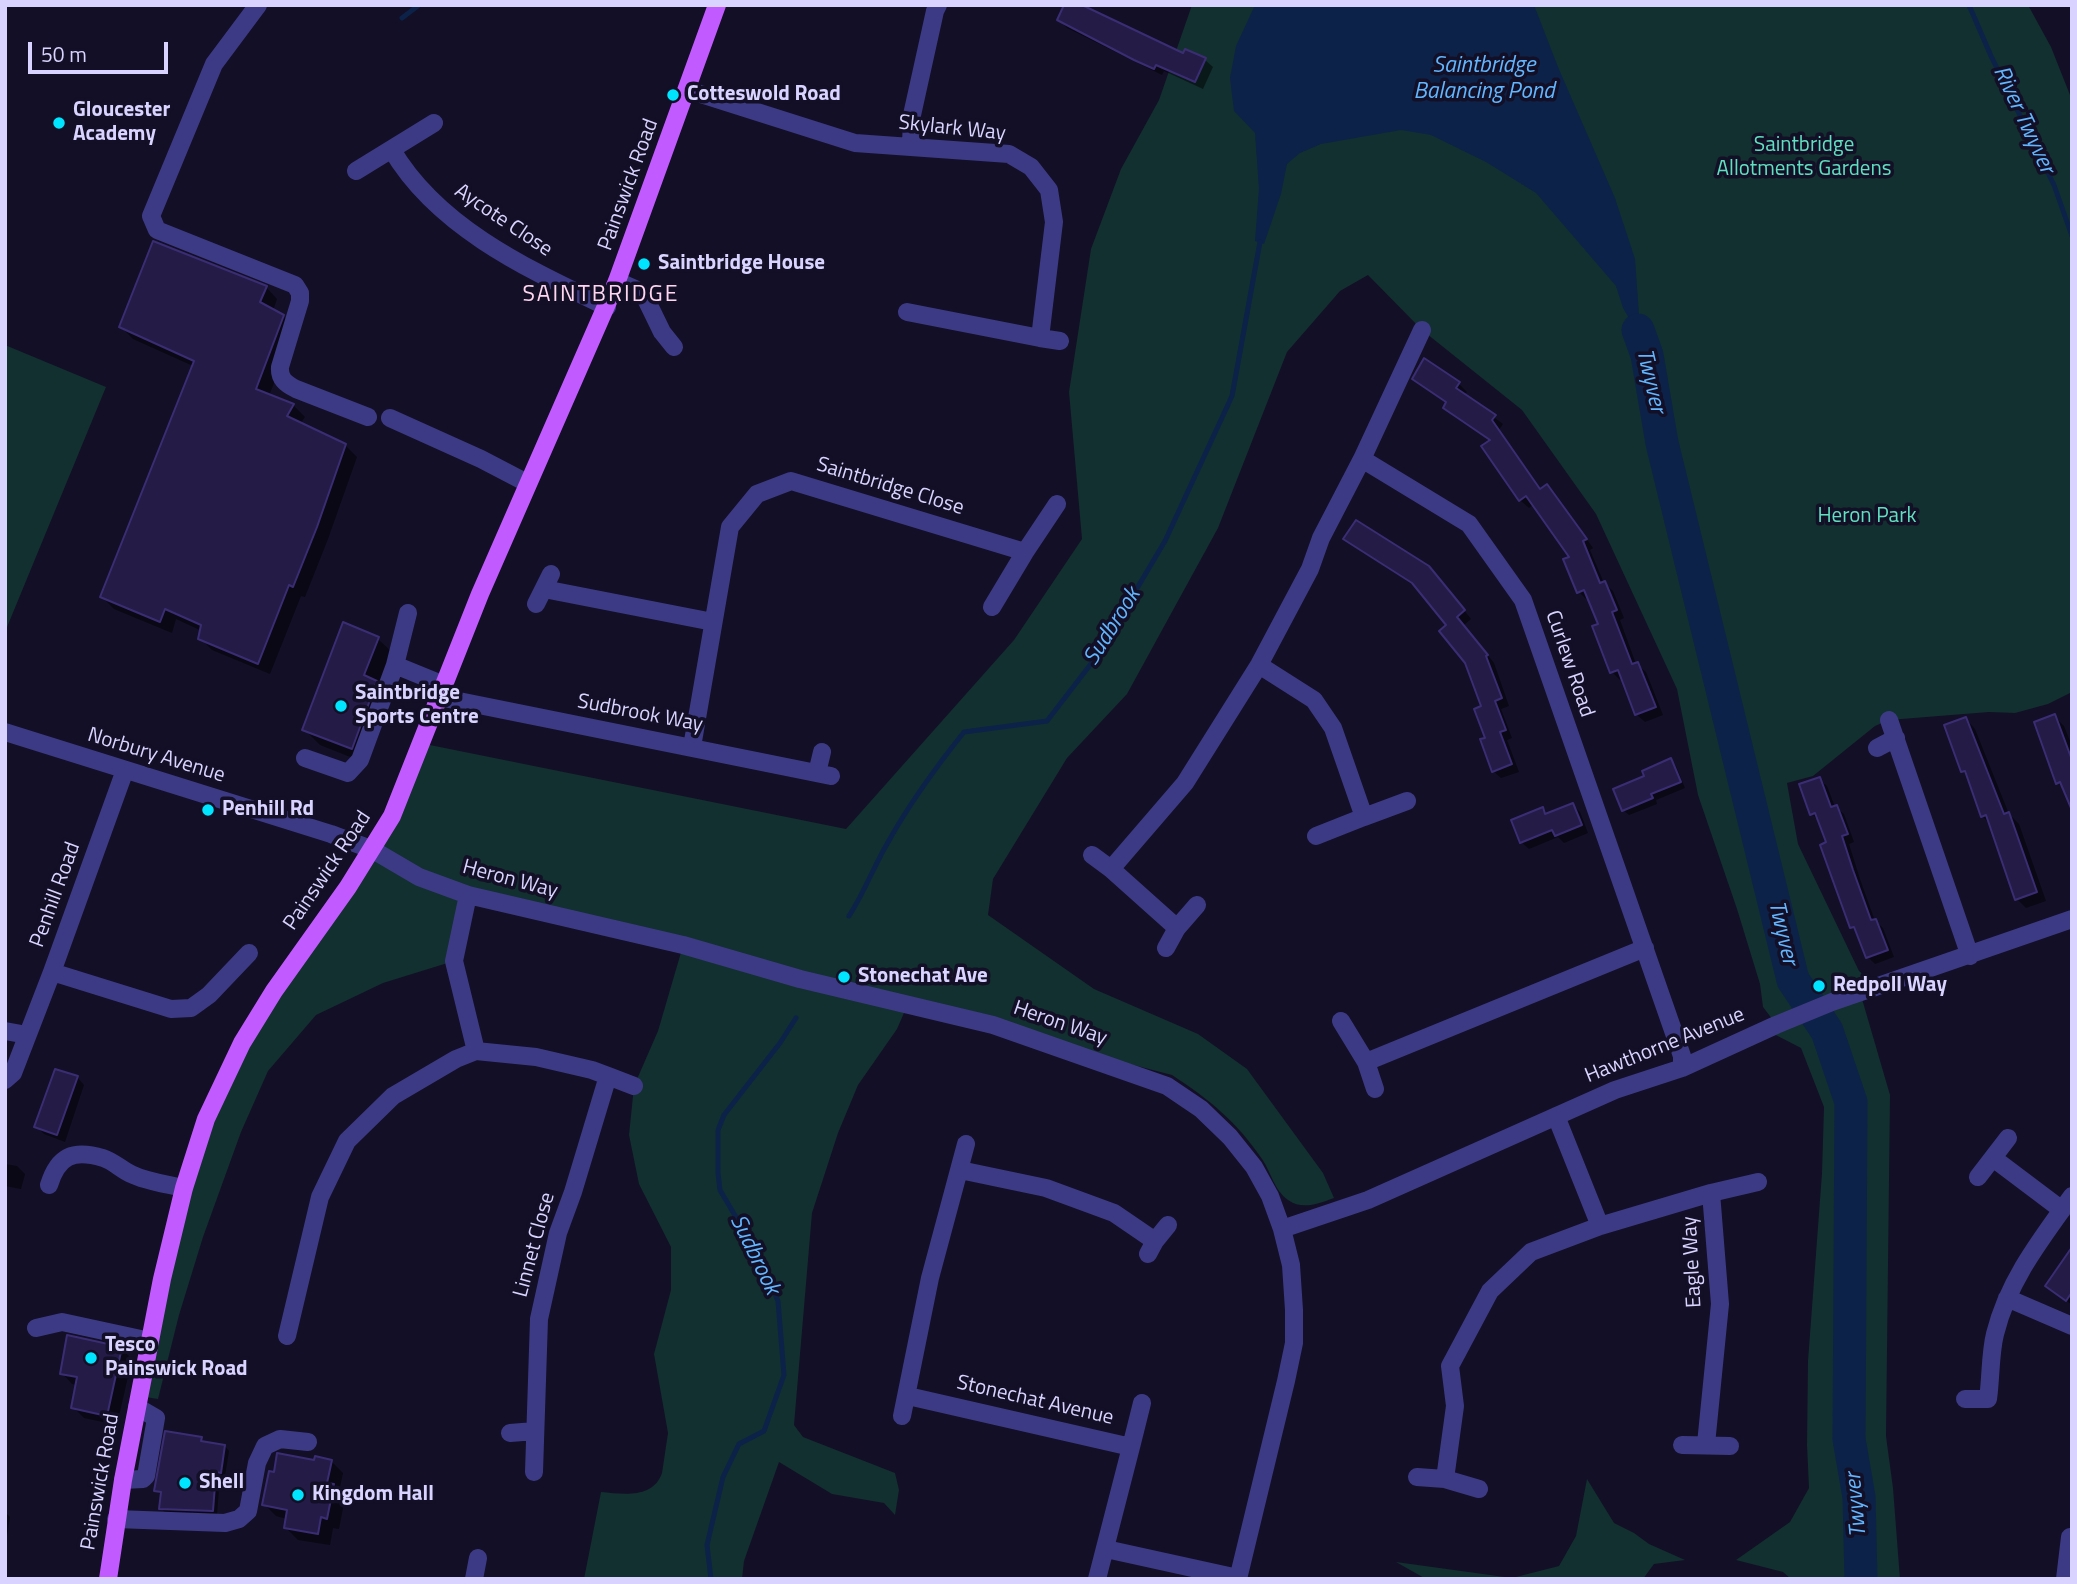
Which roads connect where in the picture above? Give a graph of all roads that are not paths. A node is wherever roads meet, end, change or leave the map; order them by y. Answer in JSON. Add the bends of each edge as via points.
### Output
{"nodes":[{"id":1,"x":258,"y":5,"type":"edge"},
{"id":2,"x":717,"y":5,"type":"edge"},
{"id":3,"x":939,"y":5,"type":"edge"},
{"id":4,"x":688,"y":90,"type":"junction"},
{"id":5,"x":434,"y":123,"type":"dead end"},
{"id":6,"x":911,"y":146,"type":"junction"},
{"id":7,"x":392,"y":150,"type":"junction"},
{"id":8,"x":356,"y":171,"type":"dead end"},
{"id":9,"x":617,"y":281,"type":"junction"},
{"id":10,"x":607,"y":307,"type":"junction"},
{"id":11,"x":907,"y":312,"type":"dead end"},
{"id":12,"x":1422,"y":330,"type":"dead end"},
{"id":13,"x":1040,"y":338,"type":"junction"},
{"id":14,"x":1060,"y":341,"type":"dead end"},
{"id":15,"x":674,"y":347,"type":"dead end"},
{"id":16,"x":368,"y":417,"type":"dead end"},
{"id":17,"x":390,"y":418,"type":"dead end"},
{"id":18,"x":1362,"y":459,"type":"junction"},
{"id":19,"x":527,"y":483,"type":"junction"},
{"id":20,"x":1058,"y":504,"type":"dead end"},
{"id":21,"x":1025,"y":552,"type":"junction"},
{"id":22,"x":544,"y":589,"type":"dead end"},
{"id":23,"x":992,"y":607,"type":"dead end"},
{"id":24,"x":408,"y":614,"type":"dead end"},
{"id":25,"x":713,"y":622,"type":"junction"},
{"id":26,"x":395,"y":665,"type":"junction"},
{"id":27,"x":1259,"y":665,"type":"junction"},
{"id":28,"x":442,"y":691,"type":"junction"},
{"id":29,"x":1889,"y":720,"type":"dead end"},
{"id":30,"x":5,"y":732,"type":"edge"},
{"id":31,"x":1896,"y":738,"type":"junction"},
{"id":32,"x":692,"y":747,"type":"junction"},
{"id":33,"x":1877,"y":748,"type":"dead end"},
{"id":34,"x":822,"y":752,"type":"dead end"},
{"id":35,"x":305,"y":758,"type":"dead end"},
{"id":36,"x":125,"y":770,"type":"junction"},
{"id":37,"x":1407,"y":801,"type":"dead end"},
{"id":38,"x":1364,"y":817,"type":"junction"},
{"id":39,"x":1316,"y":836,"type":"dead end"},
{"id":40,"x":373,"y":850,"type":"junction"},
{"id":41,"x":1092,"y":855,"type":"dead end"},
{"id":42,"x":1111,"y":869,"type":"junction"},
{"id":43,"x":468,"y":895,"type":"junction"},
{"id":44,"x":1197,"y":905,"type":"dead end"},
{"id":45,"x":2072,"y":919,"type":"edge"},
{"id":46,"x":1177,"y":929,"type":"junction"},
{"id":47,"x":1166,"y":948,"type":"dead end"},
{"id":48,"x":1645,"y":948,"type":"junction"},
{"id":49,"x":248,"y":953,"type":"dead end"},
{"id":50,"x":1970,"y":956,"type":"junction"},
{"id":51,"x":52,"y":972,"type":"junction"},
{"id":52,"x":1341,"y":1021,"type":"dead end"},
{"id":53,"x":5,"y":1031,"type":"edge"},
{"id":54,"x":27,"y":1035,"type":"junction"},
{"id":55,"x":476,"y":1051,"type":"junction"},
{"id":56,"x":1366,"y":1062,"type":"junction"},
{"id":57,"x":1682,"y":1068,"type":"junction"},
{"id":58,"x":608,"y":1076,"type":"junction"},
{"id":59,"x":5,"y":1080,"type":"edge"},
{"id":60,"x":634,"y":1086,"type":"dead end"},
{"id":61,"x":1375,"y":1089,"type":"dead end"},
{"id":62,"x":1556,"y":1116,"type":"junction"},
{"id":63,"x":2008,"y":1138,"type":"dead end"},
{"id":64,"x":966,"y":1143,"type":"dead end"},
{"id":65,"x":1993,"y":1157,"type":"junction"},
{"id":66,"x":960,"y":1170,"type":"junction"},
{"id":67,"x":1978,"y":1177,"type":"dead end"},
{"id":68,"x":1758,"y":1182,"type":"dead end"},
{"id":69,"x":49,"y":1185,"type":"dead end"},
{"id":70,"x":184,"y":1188,"type":"junction"},
{"id":71,"x":1711,"y":1193,"type":"junction"},
{"id":72,"x":2067,"y":1203,"type":"edge"},
{"id":73,"x":1168,"y":1225,"type":"dead end"},
{"id":74,"x":1600,"y":1226,"type":"junction"},
{"id":75,"x":1282,"y":1229,"type":"junction"},
{"id":76,"x":2007,"y":1298,"type":"junction"},
{"id":77,"x":2072,"y":1326,"type":"edge"},
{"id":78,"x":36,"y":1328,"type":"dead end"},
{"id":79,"x":287,"y":1336,"type":"dead end"},
{"id":80,"x":150,"y":1341,"type":"junction"},
{"id":81,"x":908,"y":1396,"type":"junction"},
{"id":82,"x":1965,"y":1399,"type":"dead end"},
{"id":83,"x":1143,"y":1403,"type":"dead end"},
{"id":84,"x":902,"y":1416,"type":"dead end"},
{"id":85,"x":535,"y":1431,"type":"junction"},
{"id":86,"x":510,"y":1433,"type":"dead end"},
{"id":87,"x":307,"y":1443,"type":"dead end"},
{"id":88,"x":1706,"y":1444,"type":"junction"},
{"id":89,"x":1682,"y":1445,"type":"dead end"},
{"id":90,"x":1730,"y":1446,"type":"dead end"},
{"id":91,"x":1131,"y":1447,"type":"junction"},
{"id":92,"x":534,"y":1472,"type":"dead end"},
{"id":93,"x":1417,"y":1477,"type":"dead end"},
{"id":94,"x":1445,"y":1479,"type":"junction"},
{"id":95,"x":1479,"y":1489,"type":"dead end"},
{"id":96,"x":116,"y":1518,"type":"junction"},
{"id":97,"x":2070,"y":1537,"type":"dead end"},
{"id":98,"x":1106,"y":1549,"type":"junction"},
{"id":99,"x":478,"y":1558,"type":"dead end"},
{"id":100,"x":2069,"y":1559,"type":"edge"},
{"id":101,"x":1238,"y":1578,"type":"edge"},
{"id":102,"x":108,"y":1579,"type":"edge"},
{"id":103,"x":474,"y":1579,"type":"edge"},
{"id":104,"x":1097,"y":1579,"type":"edge"},
{"id":105,"x":2065,"y":1579,"type":"edge"}],
"edges":[{"from":1,"to":16,"type":"street","via":[[214,64],[151,216],[152,224],[156,230],[295,285],[300,301],[280,367],[282,378],[296,389]]},
{"from":2,"to":4,"type":"main road","name":"Painswick Road"},
{"from":3,"to":6,"type":"street","via":[[912,115]]},
{"from":4,"to":6,"type":"street","name":"Skylark Way","via":[[856,144]]},
{"from":4,"to":9,"type":"main road","name":"Painswick Road"},
{"from":5,"to":7,"type":"street"},
{"from":6,"to":13,"type":"street","name":"Skylark Way","via":[[1009,155],[1031,167],[1049,190],[1054,222]]},
{"from":7,"to":8,"type":"street"},
{"from":7,"to":10,"type":"street","name":"Aycote Close","via":[[421,190],[468,230],[526,268]]},
{"from":9,"to":10,"type":"main road","name":"Painswick Road"},
{"from":9,"to":15,"type":"street","via":[[645,298]]},
{"from":10,"to":19,"type":"main road","name":"Painswick Road"},
{"from":11,"to":13,"type":"street"},
{"from":12,"to":18,"type":"street"},
{"from":13,"to":14,"type":"street"},
{"from":17,"to":19,"type":"street"},
{"from":18,"to":27,"type":"street"},
{"from":18,"to":48,"type":"street","name":"Curlew Road","via":[[1469,524],[1523,600]]},
{"from":19,"to":28,"type":"main road","name":"Painswick Road"},
{"from":20,"to":21,"type":"street"},
{"from":21,"to":23,"type":"street"},
{"from":21,"to":25,"type":"street","name":"Saintbridge Close","via":[[791,481],[757,494],[730,527]]},
{"from":22,"to":25,"type":"street"},
{"from":24,"to":26,"type":"street"},
{"from":25,"to":32,"type":"street","name":"Saintbridge Close"},
{"from":26,"to":28,"type":"street","name":"Sudbrook Way"},
{"from":26,"to":35,"type":"street","via":[[360,760],[348,773]]},
{"from":27,"to":38,"type":"street","via":[[1314,700],[1333,728]]},
{"from":27,"to":42,"type":"street","via":[[1185,783]]},
{"from":28,"to":32,"type":"street","name":"Sudbrook Way"},
{"from":28,"to":40,"type":"main road","name":"Painswick Road","via":[[392,816]]},
{"from":29,"to":31,"type":"street"},
{"from":30,"to":36,"type":"street","name":"Norbury Avenue"},
{"from":31,"to":33,"type":"street"},
{"from":31,"to":50,"type":"street"},
{"from":32,"to":34,"type":"street","name":"Sudbrook Way","via":[[824,775]]},
{"from":36,"to":40,"type":"street","name":"Norbury Avenue"},
{"from":36,"to":51,"type":"street","name":"Penhill Road"},
{"from":37,"to":38,"type":"street"},
{"from":38,"to":39,"type":"street"},
{"from":40,"to":43,"type":"street","name":"Heron Way","via":[[419,877]]},
{"from":40,"to":70,"type":"main road","name":"Painswick Road","via":[[243,1043],[206,1119]]},
{"from":41,"to":42,"type":"street"},
{"from":42,"to":46,"type":"street"},
{"from":43,"to":55,"type":"street","via":[[454,961]]},
{"from":43,"to":75,"type":"street","name":"Heron Way","via":[[993,1025],[1167,1086],[1202,1109],[1230,1137],[1270,1196]]},
{"from":44,"to":46,"type":"street"},
{"from":45,"to":50,"type":"street","name":"Hawthorne Avenue"},
{"from":46,"to":47,"type":"street"},
{"from":48,"to":56,"type":"street"},
{"from":48,"to":57,"type":"street","name":"Curlew Road","via":[[1682,1056]]},
{"from":49,"to":51,"type":"street","via":[[209,995],[191,1007],[171,1009]]},
{"from":50,"to":57,"type":"street","name":"Hawthorne Avenue","via":[[1832,1002]]},
{"from":51,"to":54,"type":"street","name":"Penhill Road"},
{"from":52,"to":56,"type":"street"},
{"from":53,"to":54,"type":"street"},
{"from":54,"to":59,"type":"street","name":"Penhill Road","via":[[13,1073]]},
{"from":55,"to":58,"type":"street","via":[[536,1057]]},
{"from":55,"to":79,"type":"street","via":[[393,1096],[347,1141],[320,1197]]},
{"from":56,"to":61,"type":"street"},
{"from":57,"to":62,"type":"street","name":"Hawthorne Avenue"},
{"from":58,"to":60,"type":"street"},
{"from":58,"to":85,"type":"street","name":"Linnet Close","via":[[558,1233],[539,1319]]},
{"from":62,"to":74,"type":"street"},
{"from":62,"to":75,"type":"street","name":"Hawthorne Avenue","via":[[1368,1200]]},
{"from":63,"to":65,"type":"street"},
{"from":64,"to":66,"type":"street"},
{"from":65,"to":67,"type":"street"},
{"from":65,"to":72,"type":"street"},
{"from":66,"to":73,"type":"street","via":[[1046,1188],[1114,1213],[1151,1248]]},
{"from":66,"to":81,"type":"street","via":[[930,1278]]},
{"from":68,"to":71,"type":"street"},
{"from":69,"to":70,"type":"street","via":[[62,1159],[80,1155],[104,1158],[133,1175]]},
{"from":70,"to":80,"type":"main road","name":"Painswick Road"},
{"from":71,"to":74,"type":"street","name":"Eagle Way"},
{"from":71,"to":88,"type":"street","name":"Eagle Way","via":[[1720,1304]]},
{"from":72,"to":76,"type":"street","via":[[2026,1261]]},
{"from":74,"to":94,"type":"street","name":"Eagle Way","via":[[1531,1252],[1489,1291],[1450,1366],[1455,1406]]},
{"from":75,"to":101,"type":"street","name":"Heron Way","via":[[1291,1265],[1294,1343]]},
{"from":76,"to":77,"type":"street"},
{"from":76,"to":82,"type":"street","via":[[1995,1335],[1988,1399]]},
{"from":78,"to":80,"type":"street","via":[[62,1322]]},
{"from":80,"to":96,"type":"main road","name":"Painswick Road"},
{"from":81,"to":84,"type":"street"},
{"from":81,"to":91,"type":"street","name":"Stonechat Avenue"},
{"from":83,"to":91,"type":"street"},
{"from":85,"to":86,"type":"street"},
{"from":85,"to":92,"type":"street","name":"Linnet Close"},
{"from":87,"to":96,"type":"street","via":[[280,1439],[265,1446],[248,1511],[235,1521]]},
{"from":88,"to":89,"type":"street"},
{"from":88,"to":90,"type":"street"},
{"from":91,"to":98,"type":"street","name":"Stonechat Avenue"},
{"from":93,"to":94,"type":"street"},
{"from":94,"to":95,"type":"street"},
{"from":96,"to":102,"type":"main road","name":"Painswick Road"},
{"from":97,"to":100,"type":"street"},
{"from":98,"to":101,"type":"street"},
{"from":98,"to":104,"type":"street","name":"Stonechat Avenue"},
{"from":99,"to":103,"type":"street"},
{"from":100,"to":105,"type":"street"}]}
